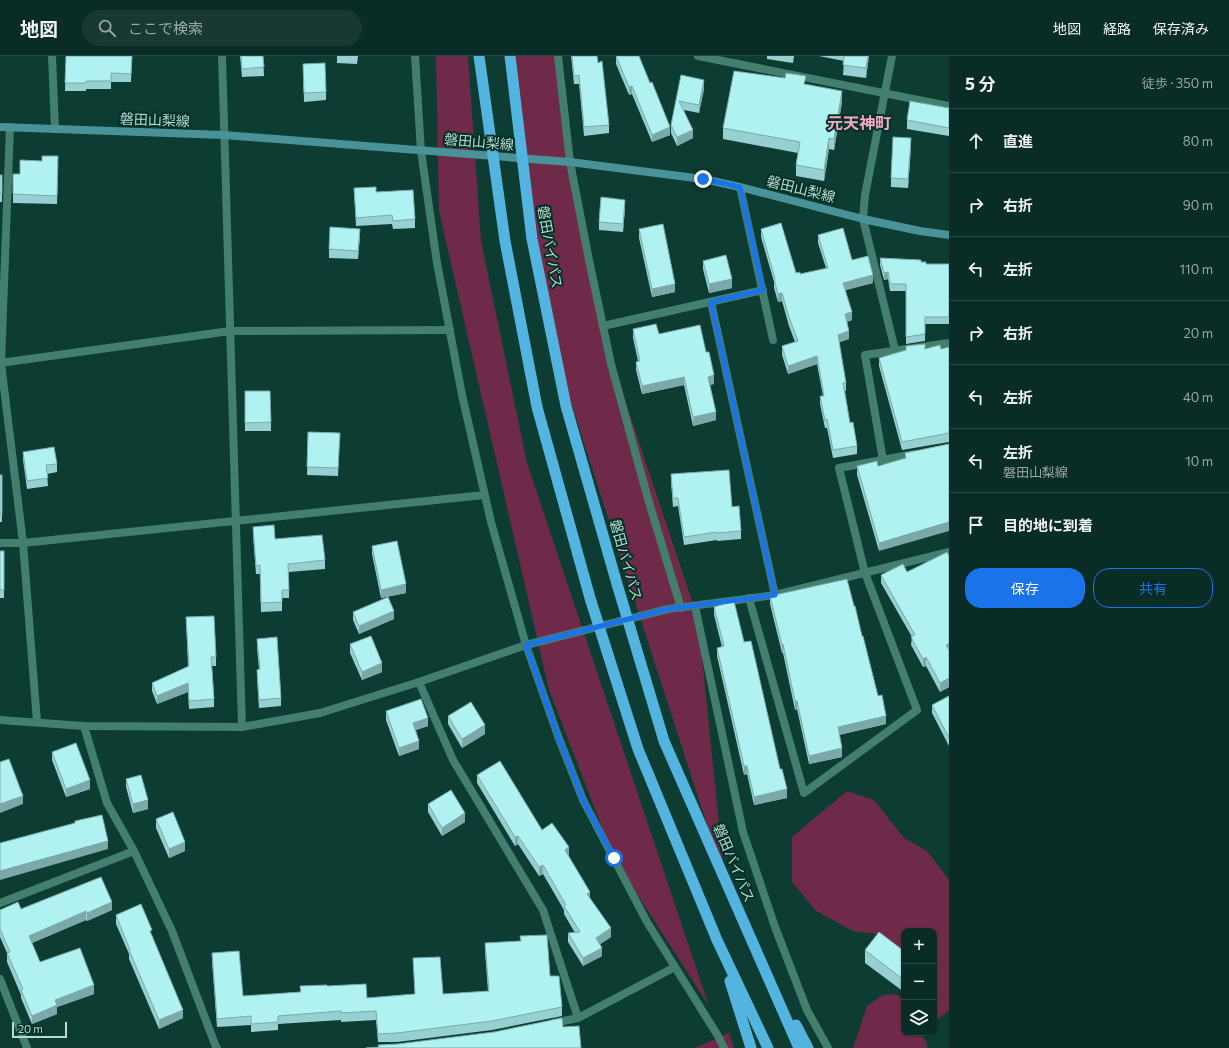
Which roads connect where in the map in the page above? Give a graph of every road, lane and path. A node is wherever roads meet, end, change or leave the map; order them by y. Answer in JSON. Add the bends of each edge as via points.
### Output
{"nodes":[{"id":1,"x":52,"y":56,"type":"edge"},
{"id":2,"x":222,"y":56,"type":"edge"},
{"id":3,"x":415,"y":56,"type":"edge"},
{"id":4,"x":479,"y":56,"type":"edge"},
{"id":5,"x":510,"y":56,"type":"edge"},
{"id":6,"x":558,"y":56,"type":"edge"},
{"id":7,"x":698,"y":56,"type":"edge"},
{"id":8,"x":892,"y":56,"type":"edge"},
{"id":9,"x":884,"y":94,"type":"junction"},
{"id":10,"x":949,"y":106,"type":"edge"},
{"id":11,"x":0,"y":127,"type":"edge"},
{"id":12,"x":10,"y":127,"type":"junction"},
{"id":13,"x":56,"y":129,"type":"junction"},
{"id":14,"x":224,"y":135,"type":"junction"},
{"id":15,"x":421,"y":151,"type":"junction"},
{"id":16,"x":570,"y":162,"type":"junction"},
{"id":17,"x":740,"y":187,"type":"junction"},
{"id":18,"x":864,"y":219,"type":"junction"},
{"id":19,"x":949,"y":235,"type":"edge"},
{"id":20,"x":763,"y":290,"type":"junction"},
{"id":21,"x":711,"y":302,"type":"junction"},
{"id":22,"x":603,"y":326,"type":"junction"},
{"id":23,"x":450,"y":330,"type":"junction"},
{"id":24,"x":230,"y":331,"type":"junction"},
{"id":25,"x":774,"y":340,"type":"dead end"},
{"id":26,"x":949,"y":343,"type":"edge"},
{"id":27,"x":895,"y":350,"type":"junction"},
{"id":28,"x":0,"y":363,"type":"edge"},
{"id":29,"x":927,"y":452,"type":"edge"},
{"id":30,"x":883,"y":460,"type":"junction"},
{"id":31,"x":484,"y":495,"type":"junction"},
{"id":32,"x":235,"y":521,"type":"junction"},
{"id":33,"x":0,"y":543,"type":"edge"},
{"id":34,"x":22,"y":543,"type":"junction"},
{"id":35,"x":949,"y":552,"type":"edge"},
{"id":36,"x":865,"y":573,"type":"junction"},
{"id":37,"x":775,"y":595,"type":"junction"},
{"id":38,"x":749,"y":598,"type":"junction"},
{"id":39,"x":695,"y":606,"type":"junction"},
{"id":40,"x":681,"y":608,"type":"junction"},
{"id":41,"x":526,"y":645,"type":"junction"},
{"id":42,"x":418,"y":682,"type":"junction"},
{"id":43,"x":0,"y":720,"type":"edge"},
{"id":44,"x":37,"y":722,"type":"junction"},
{"id":45,"x":84,"y":726,"type":"junction"},
{"id":46,"x":242,"y":727,"type":"junction"},
{"id":47,"x":134,"y":852,"type":"junction"},
{"id":48,"x":0,"y":903,"type":"edge"},
{"id":49,"x":747,"y":932,"type":"junction"},
{"id":50,"x":717,"y":940,"type":"junction"},
{"id":51,"x":675,"y":967,"type":"junction"},
{"id":52,"x":0,"y":979,"type":"edge"},
{"id":53,"x":578,"y":1018,"type":"junction"},
{"id":54,"x":547,"y":1024,"type":"edge"},
{"id":55,"x":26,"y":1048,"type":"edge"},
{"id":56,"x":217,"y":1048,"type":"edge"},
{"id":57,"x":724,"y":1048,"type":"edge"},
{"id":58,"x":751,"y":1048,"type":"edge"},
{"id":59,"x":768,"y":1048,"type":"edge"},
{"id":60,"x":799,"y":1048,"type":"edge"},
{"id":61,"x":808,"y":1048,"type":"edge"},
{"id":62,"x":828,"y":1048,"type":"edge"}],
"edges":[{"from":1,"to":13,"type":"street"},
{"from":2,"to":14,"type":"street"},
{"from":3,"to":15,"type":"street"},
{"from":4,"to":50,"type":"highway","via":[[505,241],[537,407],[590,598],[638,749]]},
{"from":5,"to":49,"type":"highway","name":"磐田バイパス","via":[[532,239],[566,406],[664,741]]},
{"from":6,"to":16,"type":"street"},
{"from":7,"to":9,"type":"street"},
{"from":8,"to":9,"type":"street"},
{"from":9,"to":10,"type":"street"},
{"from":9,"to":18,"type":"street","via":[[865,195]]},
{"from":11,"to":12,"type":"main road","name":"磐田山梨線"},
{"from":12,"to":13,"type":"main road","name":"磐田山梨線"},
{"from":12,"to":28,"type":"street"},
{"from":13,"to":14,"type":"main road","name":"磐田山梨線"},
{"from":14,"to":15,"type":"main road","name":"磐田山梨線"},
{"from":14,"to":24,"type":"street"},
{"from":15,"to":16,"type":"main road","name":"磐田山梨線"},
{"from":15,"to":23,"type":"street","via":[[437,264]]},
{"from":16,"to":17,"type":"main road","name":"磐田山梨線","via":[[703,179]]},
{"from":16,"to":22,"type":"street"},
{"from":17,"to":18,"type":"main road","name":"磐田山梨線"},
{"from":17,"to":20,"type":"street"},
{"from":18,"to":19,"type":"main road","name":"磐田山梨線"},
{"from":18,"to":27,"type":"street"},
{"from":20,"to":21,"type":"street"},
{"from":20,"to":25,"type":"street"},
{"from":21,"to":22,"type":"street"},
{"from":21,"to":37,"type":"street"},
{"from":22,"to":40,"type":"street","via":[[648,499]]},
{"from":23,"to":24,"type":"street"},
{"from":23,"to":31,"type":"street"},
{"from":24,"to":28,"type":"street"},
{"from":24,"to":32,"type":"street"},
{"from":26,"to":27,"type":"street"},
{"from":27,"to":30,"type":"street","via":[[865,354]]},
{"from":28,"to":34,"type":"street"},
{"from":29,"to":30,"type":"street"},
{"from":30,"to":36,"type":"street","via":[[839,468]]},
{"from":31,"to":32,"type":"street"},
{"from":31,"to":41,"type":"street"},
{"from":32,"to":34,"type":"street"},
{"from":32,"to":46,"type":"street"},
{"from":33,"to":34,"type":"street"},
{"from":34,"to":44,"type":"street"},
{"from":35,"to":36,"type":"street"},
{"from":36,"to":37,"type":"street"},
{"from":36,"to":38,"type":"street","via":[[918,710],[804,793]]},
{"from":37,"to":38,"type":"street"},
{"from":38,"to":39,"type":"street"},
{"from":39,"to":40,"type":"street"},
{"from":39,"to":62,"type":"street","via":[[743,832],[775,927],[807,1010]]},
{"from":40,"to":41,"type":"street","via":[[668,609]]},
{"from":41,"to":42,"type":"street"},
{"from":41,"to":51,"type":"street","via":[[583,800],[647,922]]},
{"from":42,"to":46,"type":"street","via":[[320,713]]},
{"from":42,"to":53,"type":"street","via":[[453,760],[543,910]]},
{"from":43,"to":44,"type":"street"},
{"from":44,"to":45,"type":"street"},
{"from":45,"to":46,"type":"street"},
{"from":45,"to":47,"type":"street","via":[[107,804]]},
{"from":47,"to":48,"type":"street"},
{"from":47,"to":56,"type":"street","via":[[172,931]]},
{"from":49,"to":60,"type":"highway","name":"磐田バイパス"},
{"from":49,"to":61,"type":"highway"},
{"from":50,"to":58,"type":"highway"},
{"from":50,"to":59,"type":"highway"},
{"from":51,"to":53,"type":"street"},
{"from":51,"to":57,"type":"street"},
{"from":52,"to":55,"type":"street"},
{"from":53,"to":54,"type":"street"}]}
